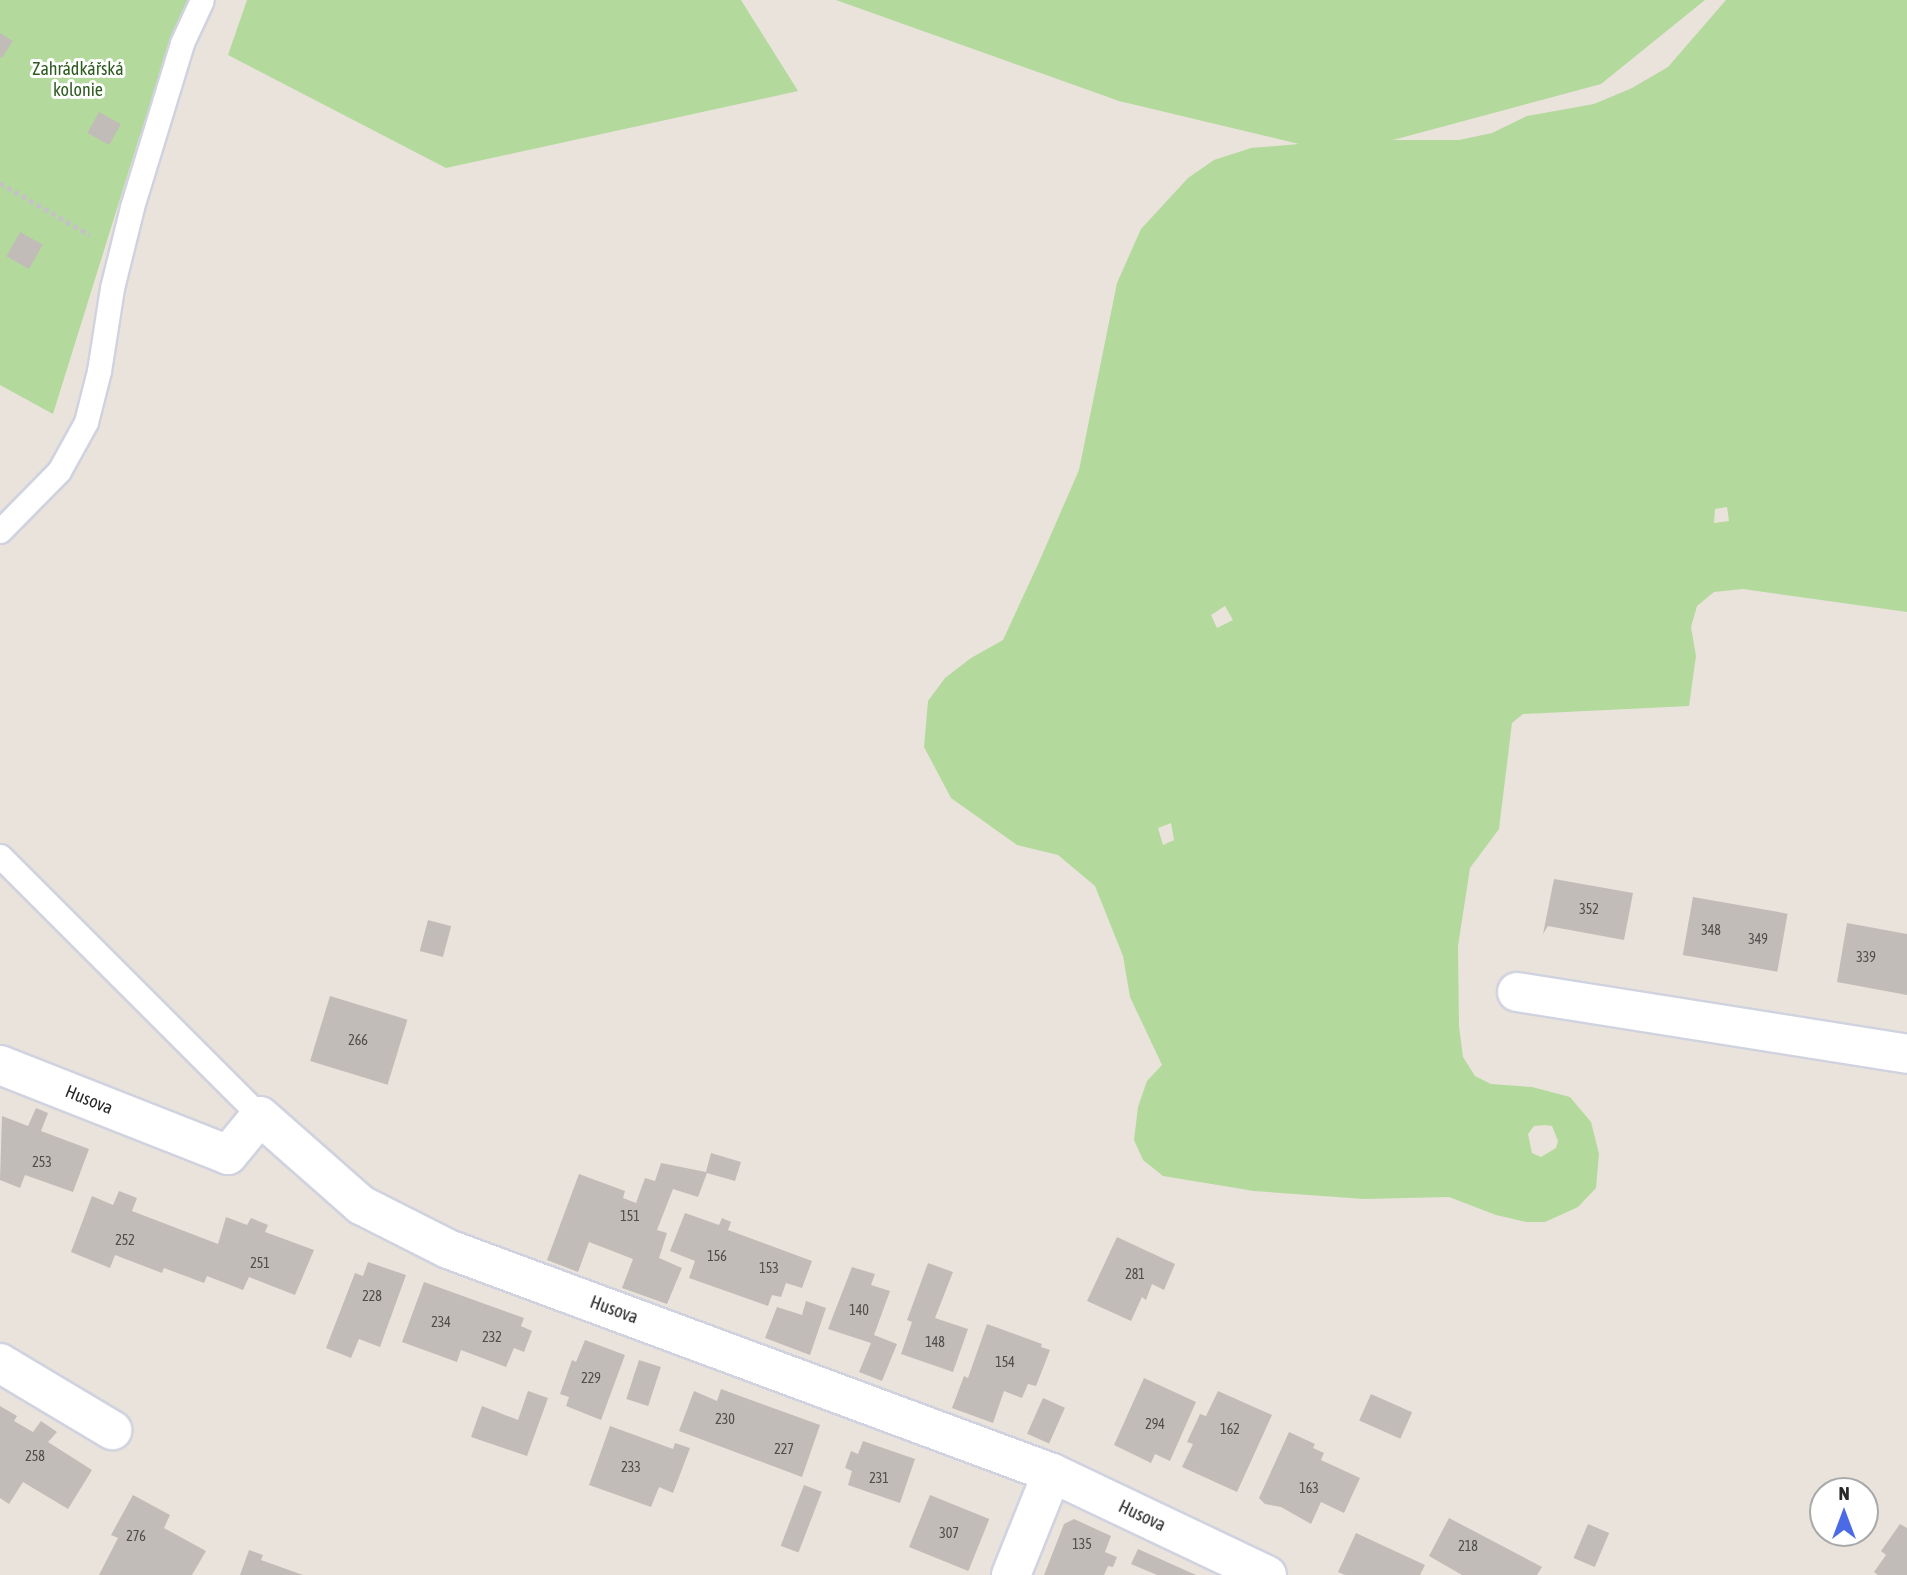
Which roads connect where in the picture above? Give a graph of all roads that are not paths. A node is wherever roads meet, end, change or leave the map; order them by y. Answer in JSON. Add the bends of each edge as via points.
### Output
{"nodes":[{"id":1,"x":202,"y":0,"type":"edge"},
{"id":2,"x":0,"y":531,"type":"edge"},
{"id":3,"x":0,"y":856,"type":"edge"},
{"id":4,"x":1517,"y":992,"type":"dead end"},
{"id":5,"x":1907,"y":1054,"type":"edge"},
{"id":6,"x":0,"y":1065,"type":"edge"},
{"id":7,"x":260,"y":1116,"type":"junction"},
{"id":8,"x":0,"y":1363,"type":"edge"},
{"id":9,"x":112,"y":1430,"type":"dead end"},
{"id":10,"x":1052,"y":1473,"type":"junction"},
{"id":11,"x":1012,"y":1575,"type":"edge"},
{"id":12,"x":1267,"y":1575,"type":"edge"}],
"edges":[{"from":1,"to":2,"type":"lane","via":[[182,43],[121,253],[86,422],[60,471]]},
{"from":3,"to":7,"type":"lane"},
{"from":4,"to":5,"type":"street"},
{"from":6,"to":7,"type":"street","name":"Husova","via":[[229,1155]]},
{"from":7,"to":10,"type":"street","name":"Husova","via":[[361,1205],[448,1249]]},
{"from":8,"to":9,"type":"street"},
{"from":10,"to":11,"type":"street"},
{"from":10,"to":12,"type":"street","name":"Husova"}]}
